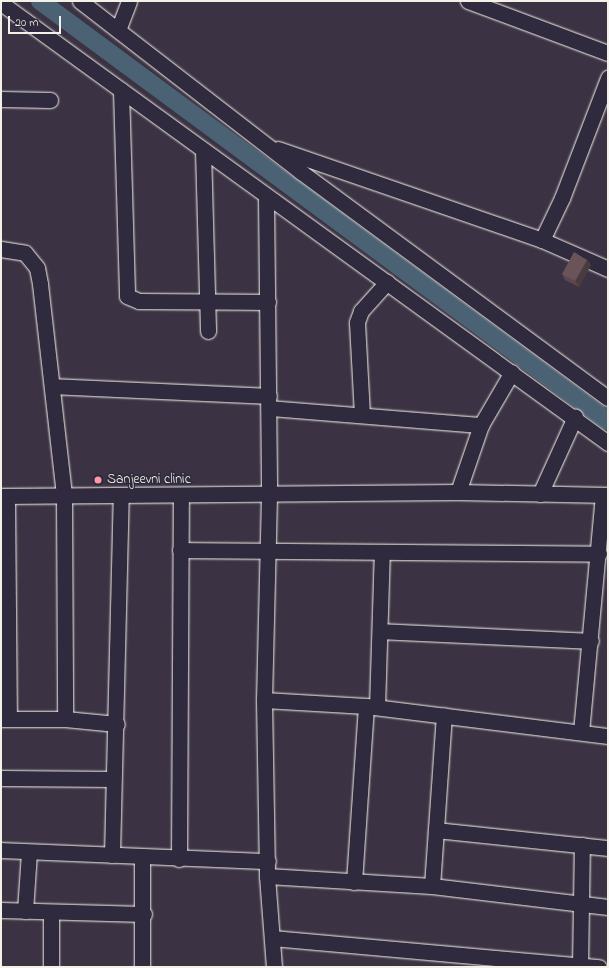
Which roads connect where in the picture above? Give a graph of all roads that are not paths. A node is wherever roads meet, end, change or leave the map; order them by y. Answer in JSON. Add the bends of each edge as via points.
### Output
{"nodes":[{"id":1,"x":80,"y":1,"type":"edge"},
{"id":2,"x":129,"y":1,"type":"edge"},
{"id":3,"x":468,"y":1,"type":"edge"},
{"id":4,"x":1,"y":3,"type":"edge"},
{"id":5,"x":118,"y":30,"type":"junction"},
{"id":6,"x":608,"y":53,"type":"edge"},
{"id":7,"x":608,"y":78,"type":"edge"},
{"id":8,"x":121,"y":90,"type":"junction"},
{"id":9,"x":1,"y":99,"type":"edge"},
{"id":10,"x":50,"y":100,"type":"dead end"},
{"id":11,"x":268,"y":145,"type":"junction"},
{"id":12,"x":203,"y":150,"type":"junction"},
{"id":13,"x":266,"y":196,"type":"junction"},
{"id":14,"x":542,"y":240,"type":"junction"},
{"id":15,"x":1,"y":249,"type":"edge"},
{"id":16,"x":608,"y":269,"type":"edge"},
{"id":17,"x":387,"y":282,"type":"junction"},
{"id":18,"x":207,"y":302,"type":"junction"},
{"id":19,"x":268,"y":302,"type":"junction"},
{"id":20,"x":208,"y":331,"type":"dead end"},
{"id":21,"x":512,"y":372,"type":"junction"},
{"id":22,"x":52,"y":386,"type":"junction"},
{"id":23,"x":608,"y":398,"type":"edge"},
{"id":24,"x":269,"y":402,"type":"junction"},
{"id":25,"x":362,"y":415,"type":"junction"},
{"id":26,"x":574,"y":417,"type":"junction"},
{"id":27,"x":481,"y":425,"type":"junction"},
{"id":28,"x":608,"y":443,"type":"edge"},
{"id":29,"x":458,"y":492,"type":"junction"},
{"id":30,"x":540,"y":494,"type":"junction"},
{"id":31,"x":606,"y":495,"type":"edge"},
{"id":32,"x":4,"y":496,"type":"edge"},
{"id":33,"x":64,"y":496,"type":"junction"},
{"id":34,"x":181,"y":496,"type":"junction"},
{"id":35,"x":269,"y":496,"type":"junction"},
{"id":36,"x":120,"y":497,"type":"junction"},
{"id":37,"x":180,"y":550,"type":"junction"},
{"id":38,"x":267,"y":551,"type":"junction"},
{"id":39,"x":382,"y":552,"type":"junction"},
{"id":40,"x":599,"y":554,"type":"junction"},
{"id":41,"x":380,"y":631,"type":"junction"},
{"id":42,"x":591,"y":641,"type":"junction"},
{"id":43,"x":264,"y":700,"type":"junction"},
{"id":44,"x":372,"y":707,"type":"junction"},
{"id":45,"x":444,"y":716,"type":"junction"},
{"id":46,"x":5,"y":719,"type":"edge"},
{"id":47,"x":66,"y":719,"type":"junction"},
{"id":48,"x":117,"y":724,"type":"junction"},
{"id":49,"x":581,"y":732,"type":"junction"},
{"id":50,"x":608,"y":736,"type":"edge"},
{"id":51,"x":1,"y":778,"type":"edge"},
{"id":52,"x":114,"y":779,"type":"junction"},
{"id":53,"x":436,"y":830,"type":"junction"},
{"id":54,"x":582,"y":845,"type":"junction"},
{"id":55,"x":608,"y":848,"type":"edge"},
{"id":56,"x":1,"y":850,"type":"edge"},
{"id":57,"x":29,"y":852,"type":"junction"},
{"id":58,"x":112,"y":855,"type":"junction"},
{"id":59,"x":142,"y":857,"type":"junction"},
{"id":60,"x":179,"y":859,"type":"junction"},
{"id":61,"x":267,"y":869,"type":"junction"},
{"id":62,"x":354,"y":882,"type":"junction"},
{"id":63,"x":432,"y":886,"type":"junction"},
{"id":64,"x":578,"y":904,"type":"junction"},
{"id":65,"x":608,"y":907,"type":"edge"},
{"id":66,"x":1,"y":910,"type":"edge"},
{"id":67,"x":25,"y":911,"type":"junction"},
{"id":68,"x":51,"y":913,"type":"junction"},
{"id":69,"x":144,"y":914,"type":"junction"},
{"id":70,"x":272,"y":938,"type":"junction"},
{"id":71,"x":473,"y":960,"type":"edge"},
{"id":72,"x":580,"y":966,"type":"edge"},
{"id":73,"x":51,"y":967,"type":"edge"},
{"id":74,"x":142,"y":967,"type":"edge"},
{"id":75,"x":274,"y":967,"type":"edge"},
{"id":76,"x":599,"y":967,"type":"edge"}],
"edges":[{"from":1,"to":5,"type":"street"},
{"from":2,"to":5,"type":"street"},
{"from":3,"to":6,"type":"street"},
{"from":4,"to":8,"type":"street"},
{"from":5,"to":11,"type":"street"},
{"from":7,"to":14,"type":"street","via":[[562,198]]},
{"from":8,"to":12,"type":"street"},
{"from":8,"to":18,"type":"street","via":[[125,292],[139,301]]},
{"from":9,"to":10,"type":"street"},
{"from":11,"to":14,"type":"street"},
{"from":11,"to":23,"type":"street"},
{"from":12,"to":13,"type":"street"},
{"from":12,"to":18,"type":"street"},
{"from":13,"to":17,"type":"street"},
{"from":13,"to":19,"type":"street"},
{"from":14,"to":16,"type":"street"},
{"from":15,"to":22,"type":"street","via":[[25,254],[37,268]]},
{"from":17,"to":21,"type":"street"},
{"from":17,"to":25,"type":"street","via":[[361,312],[357,322]]},
{"from":18,"to":19,"type":"street"},
{"from":18,"to":20,"type":"street"},
{"from":19,"to":24,"type":"street"},
{"from":21,"to":26,"type":"street"},
{"from":21,"to":27,"type":"street"},
{"from":22,"to":24,"type":"street"},
{"from":22,"to":33,"type":"street"},
{"from":24,"to":25,"type":"street"},
{"from":24,"to":35,"type":"street"},
{"from":25,"to":27,"type":"street"},
{"from":26,"to":28,"type":"street"},
{"from":26,"to":30,"type":"street"},
{"from":27,"to":29,"type":"street"},
{"from":29,"to":30,"type":"street"},
{"from":29,"to":35,"type":"street"},
{"from":30,"to":31,"type":"street"},
{"from":31,"to":40,"type":"street"},
{"from":32,"to":33,"type":"street"},
{"from":32,"to":46,"type":"street"},
{"from":33,"to":36,"type":"street"},
{"from":33,"to":47,"type":"street"},
{"from":34,"to":35,"type":"street"},
{"from":34,"to":36,"type":"street"},
{"from":34,"to":37,"type":"street"},
{"from":35,"to":38,"type":"street"},
{"from":36,"to":48,"type":"street"},
{"from":37,"to":38,"type":"street"},
{"from":37,"to":60,"type":"street"},
{"from":38,"to":39,"type":"street"},
{"from":38,"to":43,"type":"street"},
{"from":39,"to":40,"type":"street"},
{"from":39,"to":41,"type":"street"},
{"from":40,"to":42,"type":"street"},
{"from":41,"to":42,"type":"street"},
{"from":41,"to":44,"type":"street"},
{"from":42,"to":49,"type":"street"},
{"from":43,"to":44,"type":"street"},
{"from":43,"to":61,"type":"street"},
{"from":44,"to":45,"type":"street"},
{"from":44,"to":62,"type":"street"},
{"from":45,"to":49,"type":"street"},
{"from":45,"to":53,"type":"street"},
{"from":46,"to":47,"type":"street"},
{"from":47,"to":48,"type":"street"},
{"from":48,"to":52,"type":"street"},
{"from":49,"to":50,"type":"street"},
{"from":51,"to":52,"type":"street"},
{"from":52,"to":58,"type":"street"},
{"from":53,"to":54,"type":"street"},
{"from":53,"to":63,"type":"street"},
{"from":54,"to":55,"type":"street"},
{"from":54,"to":64,"type":"street"},
{"from":56,"to":57,"type":"street"},
{"from":57,"to":58,"type":"street"},
{"from":57,"to":67,"type":"street"},
{"from":58,"to":59,"type":"street"},
{"from":59,"to":60,"type":"street"},
{"from":59,"to":69,"type":"street"},
{"from":60,"to":61,"type":"street"},
{"from":61,"to":62,"type":"street"},
{"from":61,"to":70,"type":"street"},
{"from":62,"to":63,"type":"street"},
{"from":63,"to":64,"type":"street"},
{"from":64,"to":65,"type":"street"},
{"from":64,"to":72,"type":"street"},
{"from":66,"to":67,"type":"street"},
{"from":67,"to":68,"type":"street"},
{"from":68,"to":69,"type":"street"},
{"from":68,"to":73,"type":"street"},
{"from":69,"to":74,"type":"street"},
{"from":70,"to":71,"type":"street"},
{"from":70,"to":75,"type":"street"},
{"from":71,"to":72,"type":"street"},
{"from":72,"to":76,"type":"street"}]}
